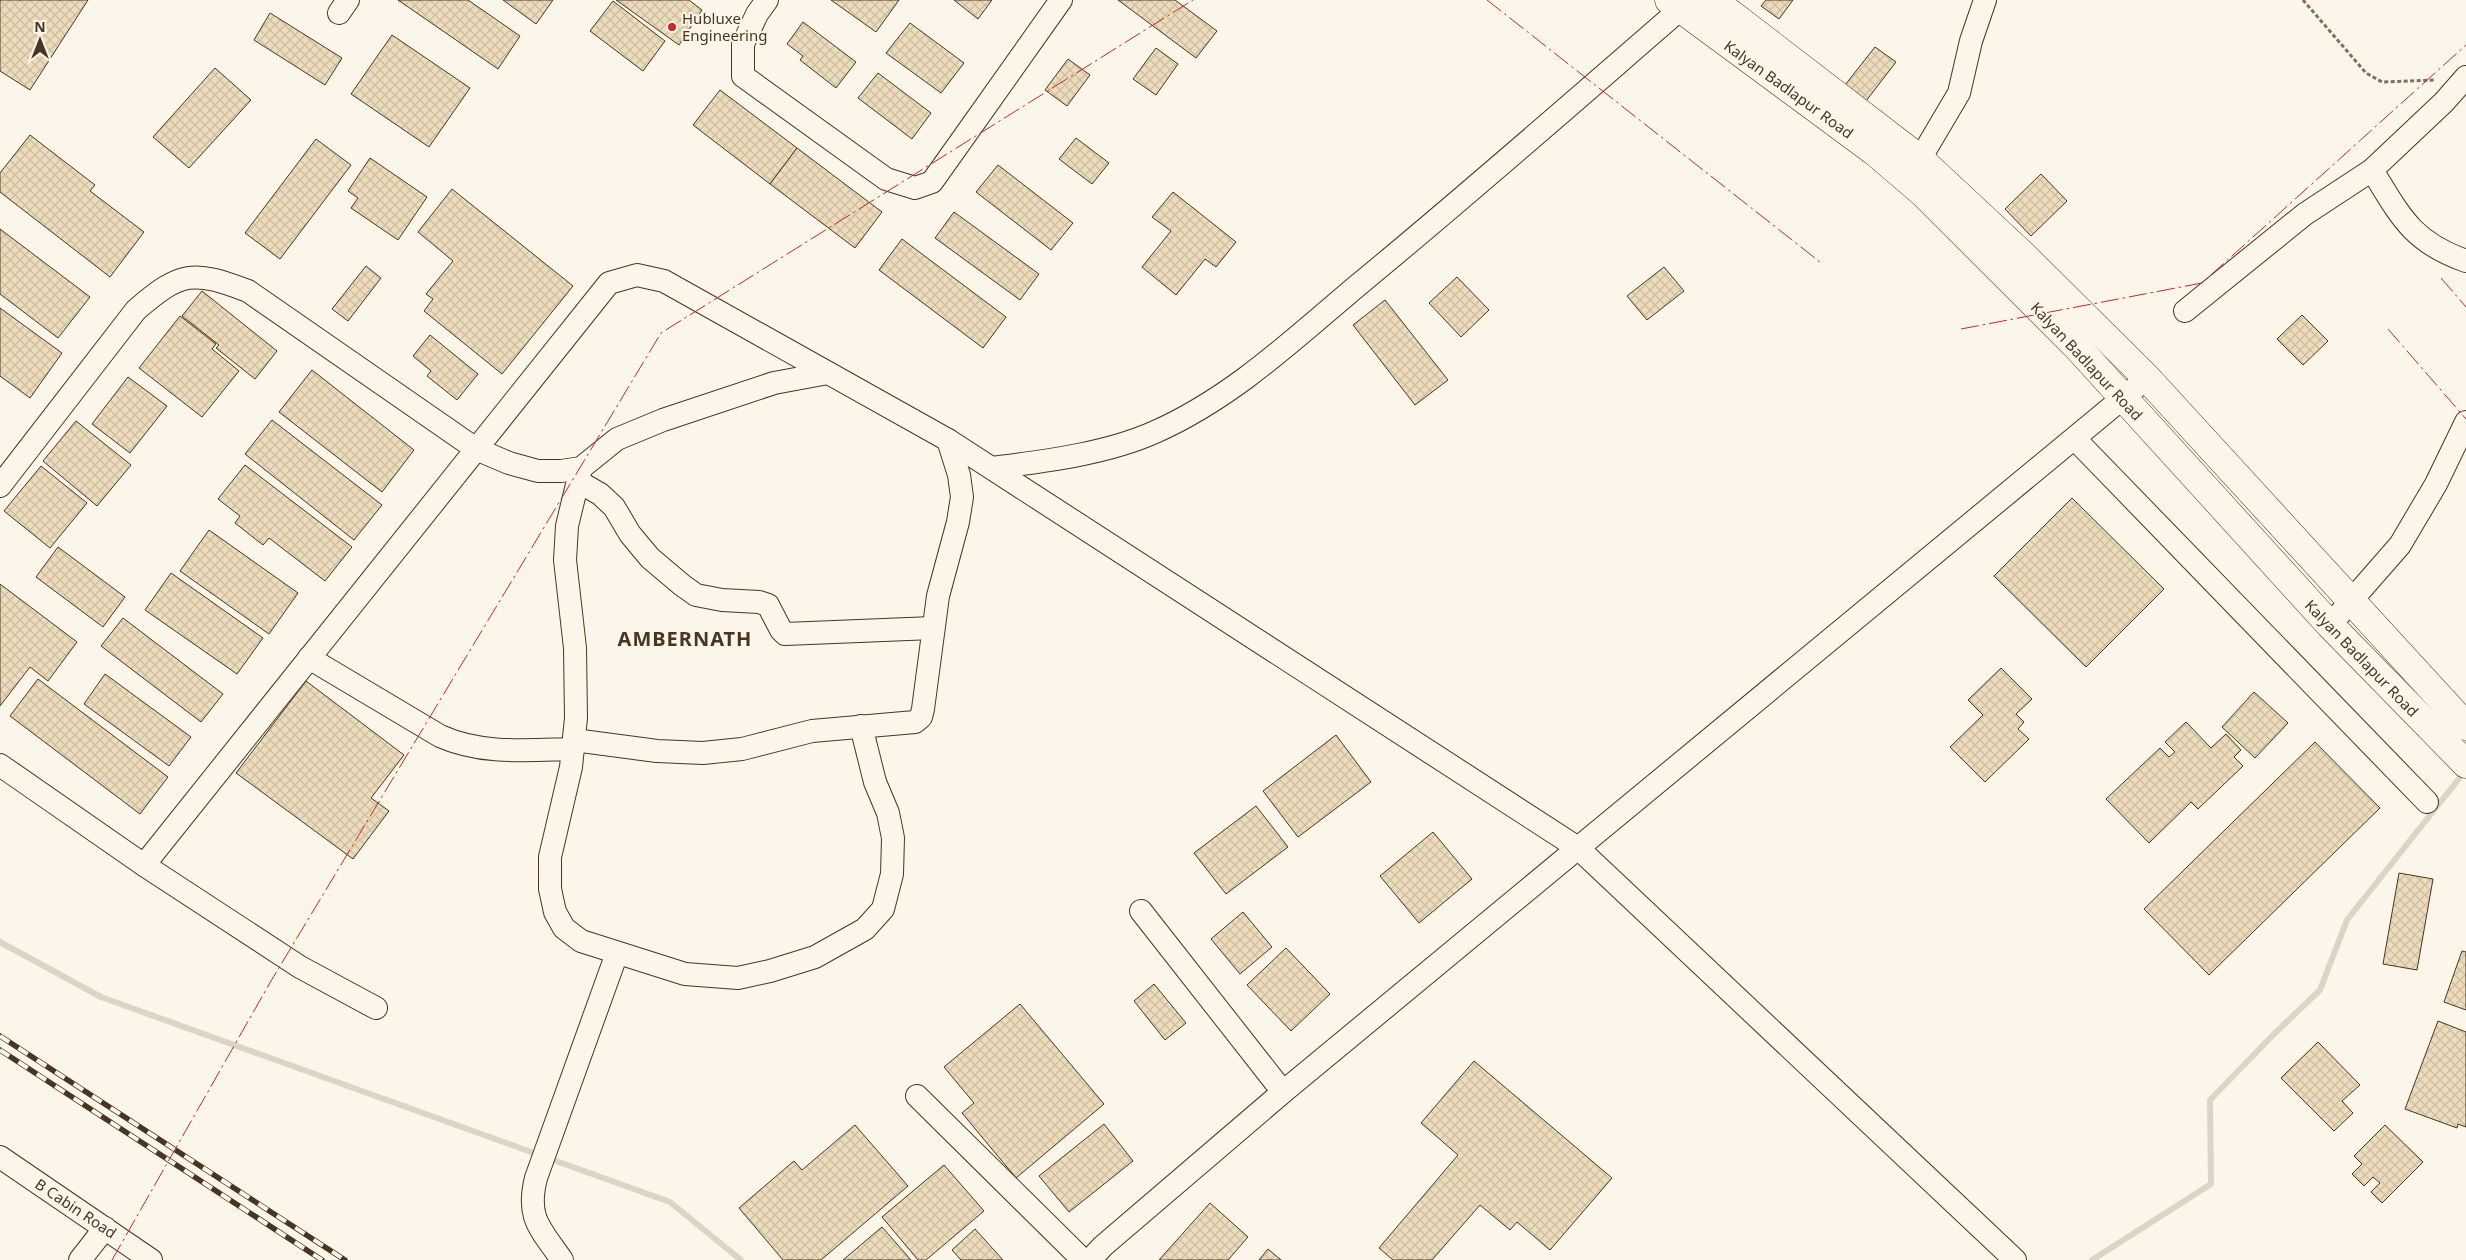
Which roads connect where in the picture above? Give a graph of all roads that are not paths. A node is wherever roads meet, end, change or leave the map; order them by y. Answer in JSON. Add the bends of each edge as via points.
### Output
{"nodes":[{"id":1,"x":767,"y":0,"type":"edge"},
{"id":2,"x":1061,"y":0,"type":"edge"},
{"id":3,"x":1713,"y":0,"type":"edge"},
{"id":4,"x":1985,"y":0,"type":"edge"},
{"id":5,"x":1680,"y":3,"type":"edge"},
{"id":6,"x":2466,"y":77,"type":"edge"},
{"id":7,"x":1912,"y":168,"type":"junction"},
{"id":8,"x":2372,"y":170,"type":"junction"},
{"id":9,"x":2466,"y":261,"type":"edge"},
{"id":10,"x":2185,"y":311,"type":"dead end"},
{"id":11,"x":828,"y":373,"type":"junction"},
{"id":12,"x":2147,"y":378,"type":"junction"},
{"id":13,"x":2124,"y":398,"type":"junction"},
{"id":14,"x":2466,"y":422,"type":"edge"},
{"id":15,"x":948,"y":440,"type":"junction"},
{"id":16,"x":2075,"y":440,"type":"junction"},
{"id":17,"x":476,"y":449,"type":"junction"},
{"id":18,"x":992,"y":468,"type":"junction"},
{"id":19,"x":580,"y":475,"type":"junction"},
{"id":20,"x":0,"y":486,"type":"edge"},
{"id":21,"x":2352,"y":603,"type":"junction"},
{"id":22,"x":2330,"y":625,"type":"junction"},
{"id":23,"x":933,"y":628,"type":"junction"},
{"id":24,"x":309,"y":658,"type":"junction"},
{"id":25,"x":861,"y":726,"type":"junction"},
{"id":26,"x":2466,"y":726,"type":"edge"},
{"id":27,"x":573,"y":744,"type":"junction"},
{"id":28,"x":2462,"y":752,"type":"edge"},
{"id":29,"x":0,"y":765,"type":"edge"},
{"id":30,"x":2427,"y":802,"type":"dead end"},
{"id":31,"x":1578,"y":848,"type":"junction"},
{"id":32,"x":144,"y":865,"type":"junction"},
{"id":33,"x":1141,"y":911,"type":"dead end"},
{"id":34,"x":616,"y":953,"type":"junction"},
{"id":35,"x":376,"y":1008,"type":"dead end"},
{"id":36,"x":1283,"y":1092,"type":"junction"},
{"id":37,"x":916,"y":1096,"type":"dead end"},
{"id":38,"x":0,"y":1157,"type":"edge"},
{"id":39,"x":105,"y":1228,"type":"junction"},
{"id":40,"x":1080,"y":1258,"type":"edge"},
{"id":41,"x":80,"y":1260,"type":"edge"},
{"id":42,"x":151,"y":1260,"type":"edge"},
{"id":43,"x":562,"y":1260,"type":"edge"},
{"id":44,"x":2015,"y":1260,"type":"edge"}],
"edges":[{"from":1,"to":2,"type":"street","via":[[743,44],[743,76],[886,179],[915,188],[932,182]]},
{"from":3,"to":7,"type":"main road","name":"Kalyan Badlapur Road"},
{"from":4,"to":7,"type":"street","via":[[1959,93]]},
{"from":5,"to":7,"type":"main road","name":"Kalyan Badlapur Road"},
{"from":5,"to":18,"type":"street","via":[[1436,221],[1255,372],[1203,408],[1154,432],[1097,450]]},
{"from":6,"to":8,"type":"street"},
{"from":7,"to":12,"type":"main road","name":"Kalyan Badlapur Road","via":[[2023,255]]},
{"from":7,"to":13,"type":"main road","name":"Kalyan Badlapur Road","via":[[1988,257]]},
{"from":8,"to":9,"type":"street","via":[[2404,222],[2434,247]]},
{"from":8,"to":10,"type":"street","via":[[2305,214]]},
{"from":11,"to":15,"type":"street"},
{"from":11,"to":17,"type":"street","via":[[664,281],[637,275],[609,283]]},
{"from":11,"to":19,"type":"street","via":[[774,383],[663,420],[617,439]]},
{"from":12,"to":13,"type":"street"},
{"from":12,"to":21,"type":"main road","name":"Kalyan Badlapur Road"},
{"from":13,"to":16,"type":"street"},
{"from":13,"to":22,"type":"main road","name":"Kalyan Badlapur Road"},
{"from":14,"to":21,"type":"street","via":[[2436,484],[2400,545]]},
{"from":15,"to":18,"type":"street"},
{"from":15,"to":23,"type":"street","via":[[960,475],[962,497]]},
{"from":16,"to":30,"type":"street"},
{"from":16,"to":31,"type":"street"},
{"from":17,"to":19,"type":"street","via":[[538,471]]},
{"from":17,"to":20,"type":"street","via":[[248,291],[215,279],[184,277],[160,289],[136,310]]},
{"from":17,"to":24,"type":"street"},
{"from":18,"to":31,"type":"street"},
{"from":19,"to":23,"type":"street","via":[[614,507],[650,558],[682,585],[696,595],[768,605],[785,634]]},
{"from":19,"to":27,"type":"street","via":[[567,526],[565,560],[575,648]]},
{"from":21,"to":22,"type":"street"},
{"from":21,"to":26,"type":"main road","name":"Kalyan Badlapur Road"},
{"from":22,"to":28,"type":"main road","name":"Kalyan Badlapur Road"},
{"from":23,"to":25,"type":"street","via":[[921,717],[908,724]]},
{"from":24,"to":27,"type":"street","via":[[458,744],[482,749]]},
{"from":24,"to":32,"type":"street"},
{"from":25,"to":27,"type":"street","via":[[812,731],[742,749],[703,753]]},
{"from":25,"to":34,"type":"street","via":[[893,838],[892,874],[883,909],[865,929],[815,957],[770,972],[738,978],[685,974]]},
{"from":27,"to":34,"type":"street","via":[[550,857],[554,912],[564,928],[581,940]]},
{"from":29,"to":32,"type":"street"},
{"from":31,"to":36,"type":"street"},
{"from":31,"to":44,"type":"street"},
{"from":32,"to":35,"type":"street","via":[[300,966]]},
{"from":33,"to":36,"type":"street"},
{"from":34,"to":43,"type":"street","via":[[531,1199],[532,1211],[540,1228]]},
{"from":36,"to":40,"type":"street","via":[[1103,1246]]},
{"from":37,"to":40,"type":"street"},
{"from":38,"to":39,"type":"street","name":"B Cabin Road"},
{"from":39,"to":41,"type":"street"},
{"from":39,"to":42,"type":"street","name":"B Cabin Road"}]}
